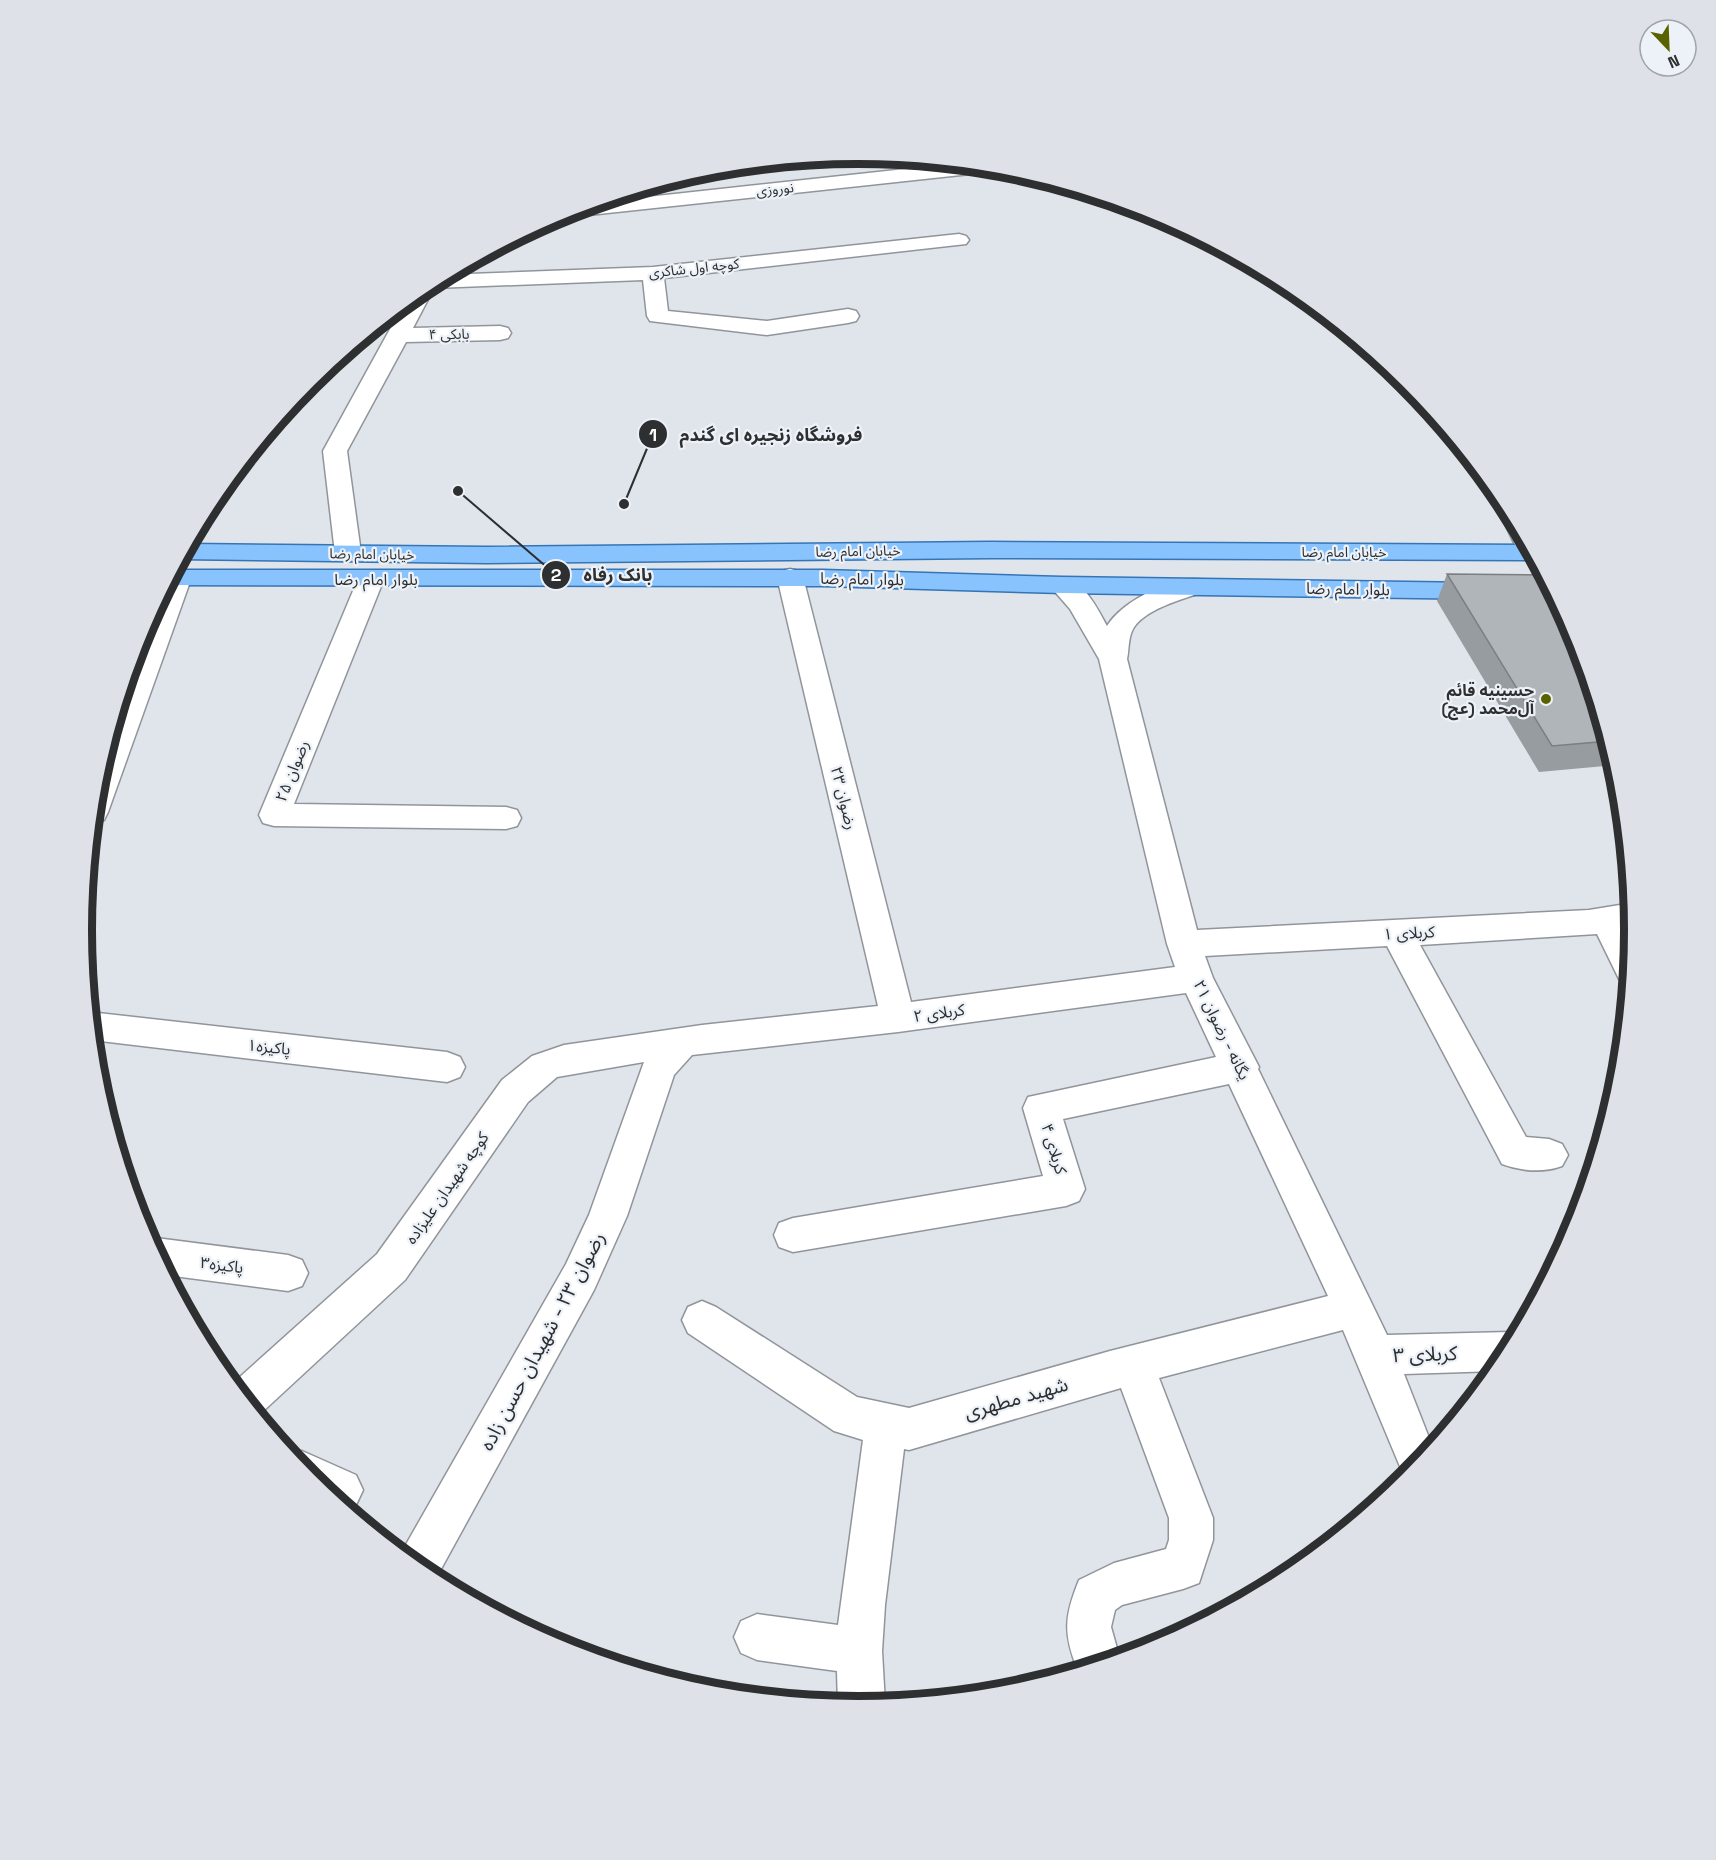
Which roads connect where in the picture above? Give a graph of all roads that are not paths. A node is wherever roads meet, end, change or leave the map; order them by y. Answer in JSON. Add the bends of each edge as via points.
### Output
{"nodes":[{"id":1,"x":955,"y":170,"type":"edge"},
{"id":2,"x":603,"y":208,"type":"edge"},
{"id":3,"x":959,"y":240,"type":"dead end"},
{"id":4,"x":653,"y":273,"type":"junction"},
{"id":5,"x":450,"y":282,"type":"edge"},
{"id":6,"x":415,"y":305,"type":"edge"},
{"id":7,"x":848,"y":316,"type":"dead end"},
{"id":8,"x":500,"y":333,"type":"dead end"},
{"id":9,"x":398,"y":335,"type":"junction"},
{"id":10,"x":1023,"y":550,"type":"junction"},
{"id":11,"x":1303,"y":552,"type":"junction"},
{"id":12,"x":1525,"y":553,"type":"edge"},
{"id":13,"x":348,"y":554,"type":"junction"},
{"id":14,"x":182,"y":570,"type":"edge"},
{"id":15,"x":182,"y":570,"type":"edge"},
{"id":16,"x":790,"y":577,"type":"junction"},
{"id":17,"x":371,"y":579,"type":"junction"},
{"id":18,"x":1027,"y":583,"type":"junction"},
{"id":19,"x":1062,"y":585,"type":"junction"},
{"id":20,"x":1196,"y":586,"type":"junction"},
{"id":21,"x":1311,"y":588,"type":"junction"},
{"id":22,"x":1545,"y":592,"type":"edge"},
{"id":23,"x":166,"y":603,"type":"edge"},
{"id":24,"x":1113,"y":659,"type":"junction"},
{"id":25,"x":111,"y":761,"type":"edge"},
{"id":26,"x":506,"y":818,"type":"dead end"},
{"id":27,"x":1620,"y":918,"type":"edge"},
{"id":28,"x":1397,"y":933,"type":"junction"},
{"id":29,"x":1624,"y":936,"type":"edge"},
{"id":30,"x":1190,"y":961,"type":"junction"},
{"id":31,"x":898,"y":1018,"type":"junction"},
{"id":32,"x":98,"y":1027,"type":"edge"},
{"id":33,"x":681,"y":1043,"type":"junction"},
{"id":34,"x":447,"y":1067,"type":"dead end"},
{"id":35,"x":1241,"y":1068,"type":"junction"},
{"id":36,"x":1549,"y":1155,"type":"dead end"},
{"id":37,"x":793,"y":1235,"type":"dead end"},
{"id":38,"x":166,"y":1257,"type":"edge"},
{"id":39,"x":288,"y":1273,"type":"dead end"},
{"id":40,"x":1354,"y":1308,"type":"junction"},
{"id":41,"x":702,"y":1320,"type":"dead end"},
{"id":42,"x":1498,"y":1351,"type":"edge"},
{"id":43,"x":1376,"y":1355,"type":"junction"},
{"id":44,"x":1133,"y":1365,"type":"junction"},
{"id":45,"x":249,"y":1396,"type":"edge"},
{"id":46,"x":886,"y":1424,"type":"junction"},
{"id":47,"x":1415,"y":1455,"type":"edge"},
{"id":48,"x":330,"y":1485,"type":"edge"},
{"id":49,"x":341,"y":1490,"type":"dead end"},
{"id":50,"x":422,"y":1560,"type":"edge"},
{"id":51,"x":757,"y":1637,"type":"dead end"},
{"id":52,"x":859,"y":1651,"type":"junction"},
{"id":53,"x":1097,"y":1658,"type":"edge"},
{"id":54,"x":861,"y":1696,"type":"edge"}],
"edges":[{"from":1,"to":2,"type":"street","name":"نوروزی"},
{"from":3,"to":4,"type":"street","name":"کوچه اول شاکری"},
{"from":4,"to":5,"type":"street","name":"کوچه اول شاکری"},
{"from":4,"to":7,"type":"street","via":[[658,316],[767,328]]},
{"from":6,"to":9,"type":"street"},
{"from":8,"to":9,"type":"street","name":"بابکی ۴"},
{"from":9,"to":13,"type":"street","via":[[335,451]]},
{"from":10,"to":11,"type":"main road","name":"خیابان امام رضا"},
{"from":10,"to":13,"type":"main road","name":"خیابان امام رضا"},
{"from":10,"to":18,"type":"main road"},
{"from":11,"to":12,"type":"main road","name":"خیابان امام رضا"},
{"from":11,"to":21,"type":"main road"},
{"from":13,"to":14,"type":"main road","name":"خیابان امام رضا"},
{"from":15,"to":17,"type":"main road","name":"بلوار امام رضا"},
{"from":16,"to":17,"type":"main road","name":"بلوار امام رضا"},
{"from":16,"to":18,"type":"main road","name":"بلوار امام رضا"},
{"from":16,"to":31,"type":"street","name":"رضوان ۲۳"},
{"from":17,"to":26,"type":"street","name":"رضوان ۲۵","via":[[274,815]]},
{"from":18,"to":19,"type":"main road","name":"بلوار امام رضا"},
{"from":19,"to":20,"type":"main road","name":"بلوار امام رضا"},
{"from":19,"to":24,"type":"street","name":"یگانه - رضوان ۲۱","via":[[1081,604]]},
{"from":20,"to":21,"type":"main road","name":"بلوار امام رضا"},
{"from":20,"to":24,"type":"street","via":[[1164,596],[1128,617],[1119,630]]},
{"from":21,"to":22,"type":"main road","name":"بلوار امام رضا"},
{"from":23,"to":25,"type":"street"},
{"from":24,"to":30,"type":"street","name":"یگانه - رضوان ۲۱"},
{"from":27,"to":28,"type":"street","name":"کربلای ۱","via":[[1589,924]]},
{"from":27,"to":29,"type":"street"},
{"from":28,"to":30,"type":"street","name":"کربلای ۱"},
{"from":28,"to":36,"type":"street","via":[[1515,1153]]},
{"from":30,"to":31,"type":"street","name":"کربلای ۲"},
{"from":30,"to":35,"type":"street","name":"یگانه - رضوان ۲۱"},
{"from":31,"to":33,"type":"street","name":"کربلای ۲"},
{"from":32,"to":34,"type":"street","name":"پاکیزه۱"},
{"from":33,"to":45,"type":"street","name":"کوچه شهیدان علیزاده","via":[[564,1060],[545,1066],[528,1079],[515,1091],[391,1267]]},
{"from":33,"to":50,"type":"street","name":"رضوان ۲۳ - شهیدان حسن زاده","via":[[662,1062],[656,1075],[608,1216],[580,1277]]},
{"from":35,"to":37,"type":"street","name":"کربلای ۴","via":[[1041,1108],[1066,1189]]},
{"from":35,"to":40,"type":"street","name":"یگانه - رضوان ۲۱"},
{"from":38,"to":39,"type":"street","name":"پاکیزه۳"},
{"from":40,"to":43,"type":"street","name":"یگانه - رضوان ۲۱"},
{"from":40,"to":44,"type":"street","name":"شهید مطهری"},
{"from":41,"to":46,"type":"street","name":"شهید مطهری","via":[[849,1416]]},
{"from":42,"to":43,"type":"street","name":"کربلای ۳"},
{"from":43,"to":47,"type":"street","name":"یگانه - رضوان ۲۱"},
{"from":44,"to":46,"type":"street","name":"شهید مطهری","via":[[909,1429]]},
{"from":44,"to":53,"type":"street","via":[[1191,1518],[1191,1540],[1183,1567],[1114,1585],[1095,1596],[1088,1627]]},
{"from":46,"to":52,"type":"street"},
{"from":48,"to":49,"type":"street"},
{"from":51,"to":52,"type":"street"},
{"from":52,"to":54,"type":"street"}]}
